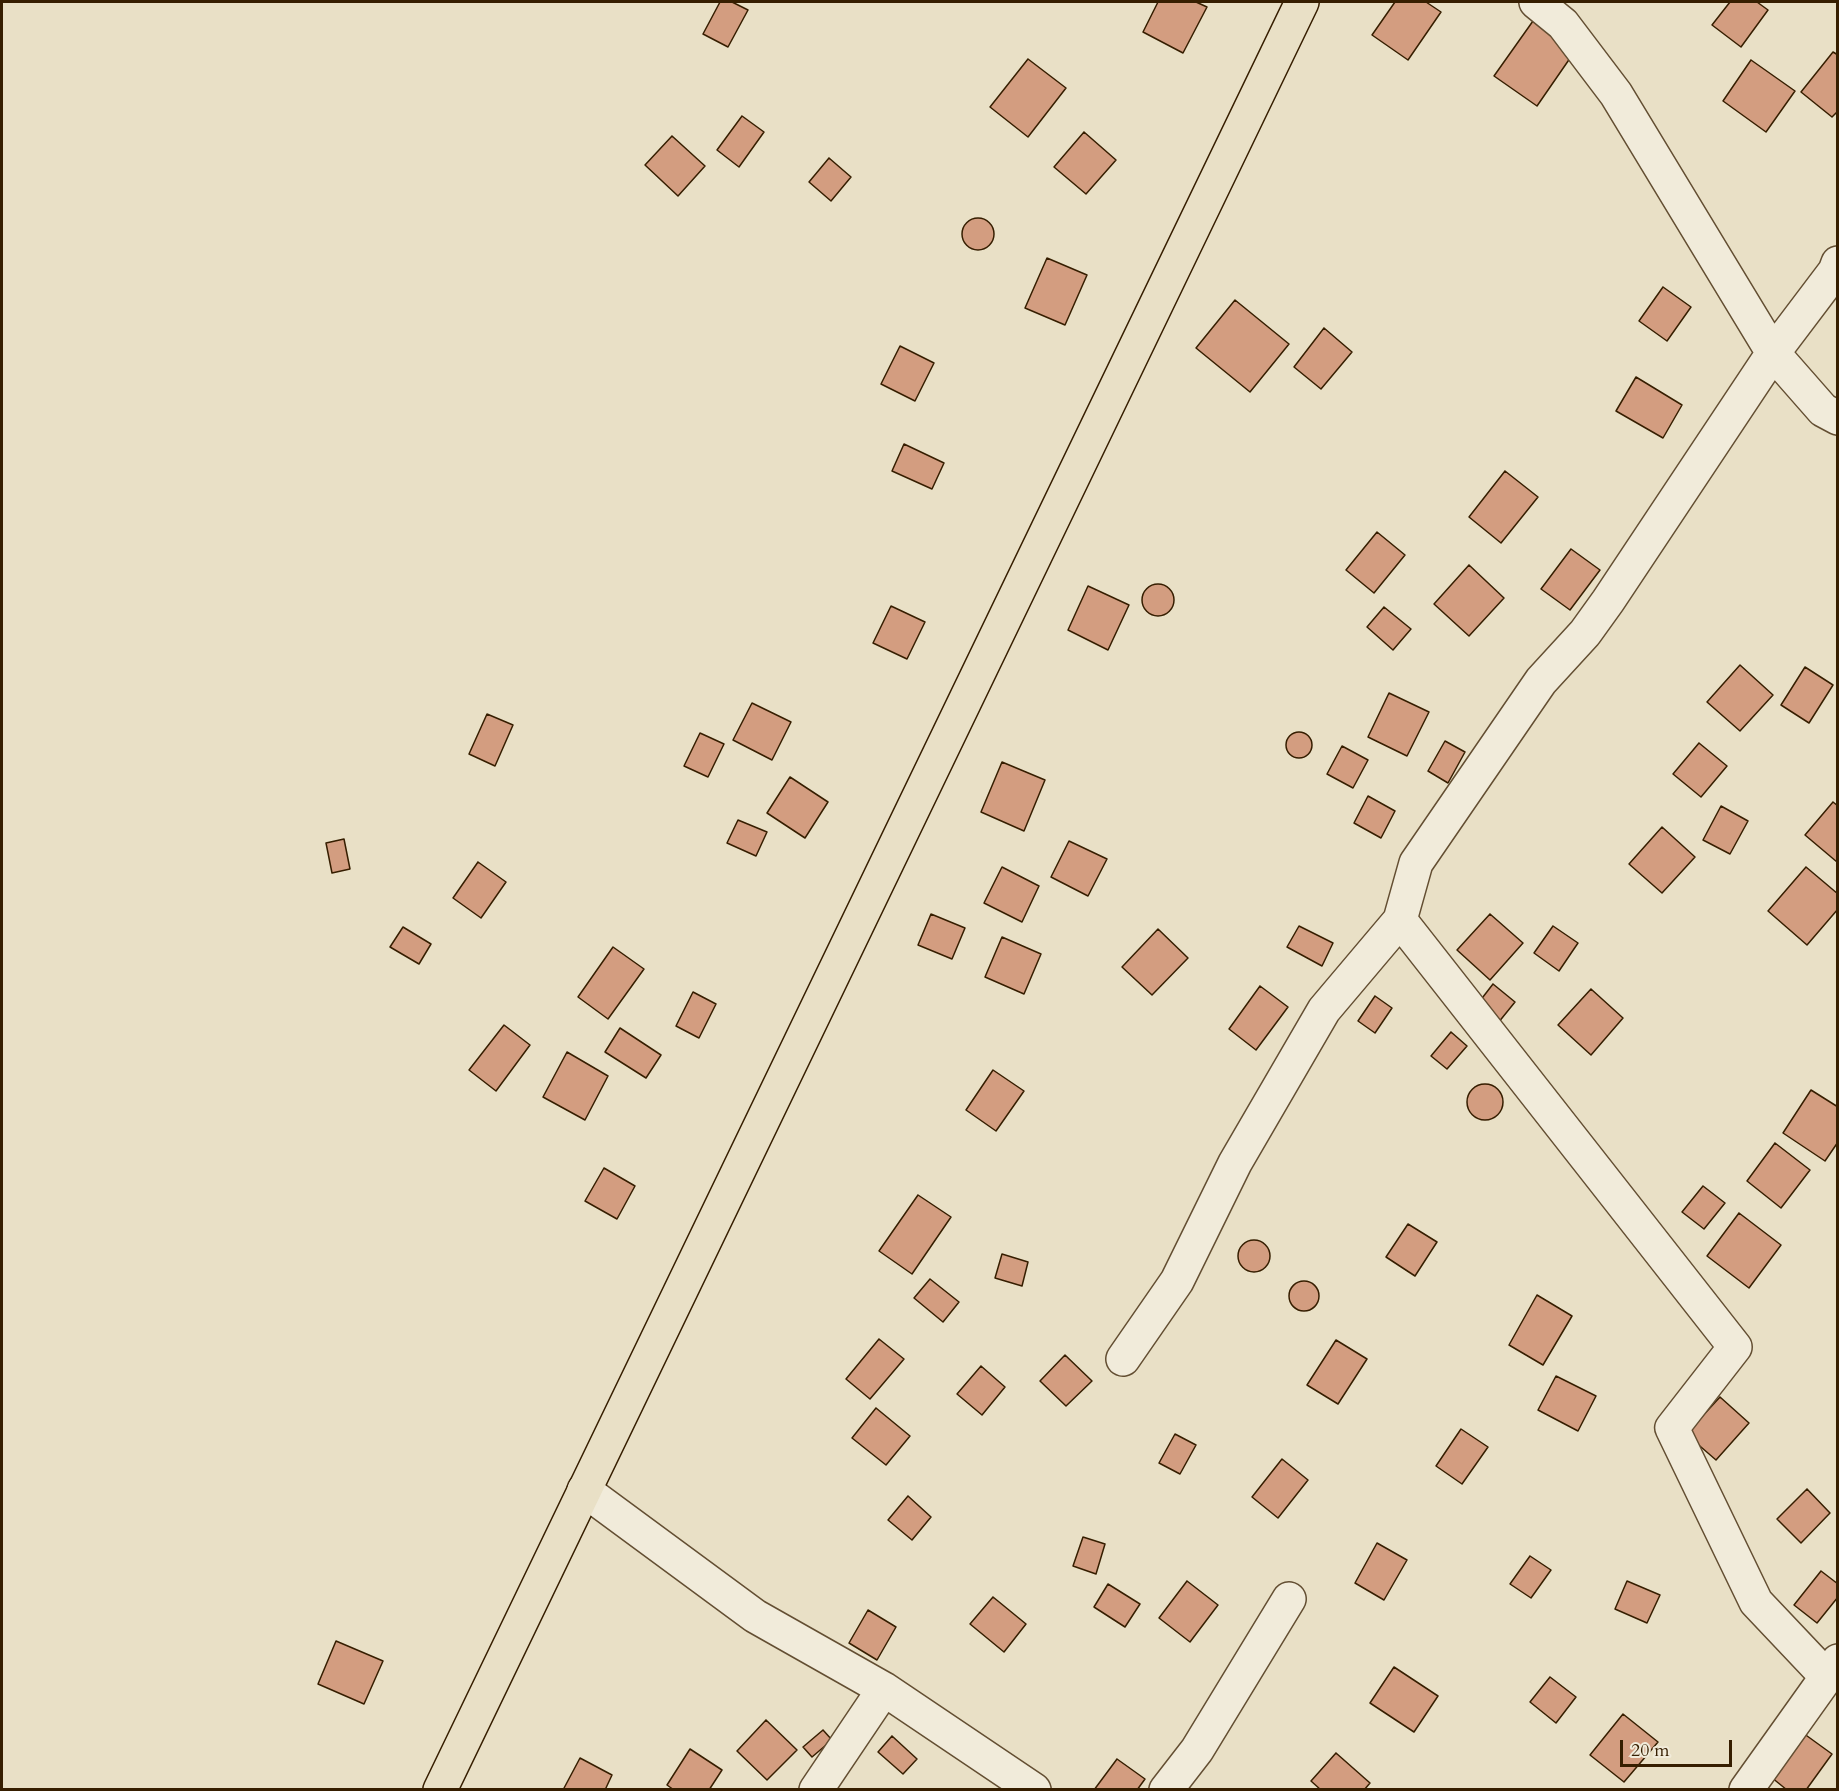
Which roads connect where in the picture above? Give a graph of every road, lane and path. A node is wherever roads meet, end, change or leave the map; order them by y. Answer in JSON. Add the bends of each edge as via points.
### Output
{"nodes":[{"id":1,"x":1302,"y":2,"type":"edge"},
{"id":2,"x":1536,"y":2,"type":"edge"},
{"id":3,"x":1838,"y":263,"type":"edge"},
{"id":4,"x":1773,"y":353,"type":"junction"},
{"id":5,"x":1838,"y":418,"type":"edge"},
{"id":6,"x":1400,"y":920,"type":"junction"},
{"id":7,"x":1123,"y":1359,"type":"dead end"},
{"id":8,"x":584,"y":1490,"type":"junction"},
{"id":9,"x":1289,"y":1599,"type":"dead end"},
{"id":10,"x":1832,"y":1669,"type":"edge"},
{"id":11,"x":884,"y":1689,"type":"junction"},
{"id":12,"x":440,"y":1790,"type":"edge"},
{"id":13,"x":816,"y":1790,"type":"edge"},
{"id":14,"x":1034,"y":1790,"type":"edge"},
{"id":15,"x":1166,"y":1790,"type":"edge"},
{"id":16,"x":1746,"y":1790,"type":"edge"}],
"edges":[{"from":1,"to":8,"type":"main road"},
{"from":2,"to":4,"type":"street","via":[[1563,24],[1616,94]]},
{"from":3,"to":4,"type":"street"},
{"from":4,"to":5,"type":"street","via":[[1823,410]]},
{"from":4,"to":6,"type":"street","via":[[1602,609],[1541,681],[1416,862]]},
{"from":6,"to":7,"type":"street","via":[[1324,1010],[1235,1163],[1177,1281]]},
{"from":6,"to":10,"type":"street","via":[[1735,1347],[1672,1428],[1756,1602]]},
{"from":8,"to":11,"type":"street","via":[[755,1616]]},
{"from":8,"to":12,"type":"main road"},
{"from":9,"to":15,"type":"street","via":[[1197,1750]]},
{"from":10,"to":16,"type":"street"},
{"from":11,"to":13,"type":"street"},
{"from":11,"to":14,"type":"street"}]}
